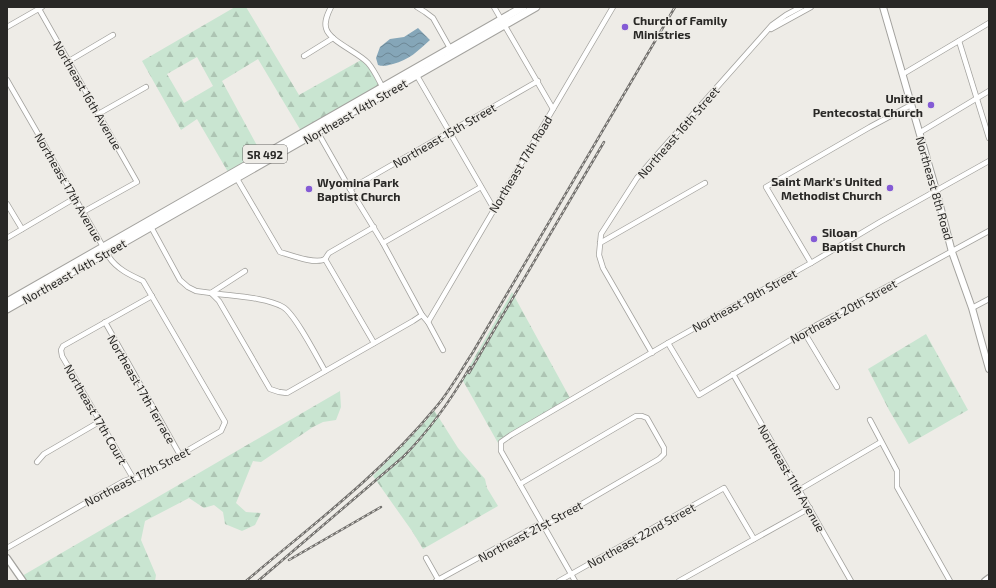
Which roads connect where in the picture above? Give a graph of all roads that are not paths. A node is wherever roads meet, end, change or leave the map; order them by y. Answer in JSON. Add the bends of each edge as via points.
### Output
{"nodes":[{"id":1,"x":331,"y":7,"type":"edge"},
{"id":2,"x":417,"y":7,"type":"edge"},
{"id":3,"x":494,"y":7,"type":"edge"},
{"id":4,"x":523,"y":7,"type":"edge"},
{"id":5,"x":536,"y":7,"type":"edge"},
{"id":6,"x":613,"y":7,"type":"edge"},
{"id":7,"x":801,"y":7,"type":"edge"},
{"id":8,"x":883,"y":7,"type":"edge"},
{"id":9,"x":41,"y":8,"type":"edge"},
{"id":10,"x":808,"y":8,"type":"edge"},
{"id":11,"x":791,"y":15,"type":"junction"},
{"id":12,"x":503,"y":22,"type":"junction"},
{"id":13,"x":989,"y":23,"type":"edge"},
{"id":14,"x":7,"y":27,"type":"edge"},
{"id":15,"x":113,"y":35,"type":"dead end"},
{"id":16,"x":333,"y":38,"type":"junction"},
{"id":17,"x":959,"y":41,"type":"junction"},
{"id":18,"x":452,"y":51,"type":"junction"},
{"id":19,"x":304,"y":56,"type":"dead end"},
{"id":20,"x":69,"y":61,"type":"junction"},
{"id":21,"x":415,"y":73,"type":"junction"},
{"id":22,"x":903,"y":74,"type":"junction"},
{"id":23,"x":7,"y":80,"type":"edge"},
{"id":24,"x":538,"y":81,"type":"junction"},
{"id":25,"x":146,"y":87,"type":"dead end"},
{"id":26,"x":384,"y":90,"type":"junction"},
{"id":27,"x":989,"y":91,"type":"edge"},
{"id":28,"x":977,"y":98,"type":"junction"},
{"id":29,"x":911,"y":106,"type":"junction"},
{"id":30,"x":553,"y":109,"type":"junction"},
{"id":31,"x":100,"y":113,"type":"junction"},
{"id":32,"x":316,"y":129,"type":"junction"},
{"id":33,"x":450,"y":132,"type":"junction"},
{"id":34,"x":919,"y":133,"type":"junction"},
{"id":35,"x":989,"y":138,"type":"edge"},
{"id":36,"x":989,"y":160,"type":"edge"},
{"id":37,"x":235,"y":175,"type":"junction"},
{"id":38,"x":705,"y":183,"type":"dead end"},
{"id":39,"x":481,"y":187,"type":"junction"},
{"id":40,"x":350,"y":189,"type":"junction"},
{"id":41,"x":936,"y":190,"type":"junction"},
{"id":42,"x":75,"y":198,"type":"junction"},
{"id":43,"x":7,"y":204,"type":"edge"},
{"id":44,"x":494,"y":209,"type":"junction"},
{"id":45,"x":83,"y":212,"type":"junction"},
{"id":46,"x":149,"y":224,"type":"junction"},
{"id":47,"x":374,"y":227,"type":"junction"},
{"id":48,"x":22,"y":229,"type":"junction"},
{"id":49,"x":989,"y":231,"type":"edge"},
{"id":50,"x":7,"y":238,"type":"edge"},
{"id":51,"x":383,"y":242,"type":"junction"},
{"id":52,"x":600,"y":243,"type":"junction"},
{"id":53,"x":104,"y":250,"type":"junction"},
{"id":54,"x":952,"y":252,"type":"junction"},
{"id":55,"x":325,"y":259,"type":"junction"},
{"id":56,"x":811,"y":263,"type":"junction"},
{"id":57,"x":245,"y":271,"type":"dead end"},
{"id":58,"x":211,"y":293,"type":"junction"},
{"id":59,"x":152,"y":296,"type":"junction"},
{"id":60,"x":989,"y":299,"type":"edge"},
{"id":61,"x":7,"y":302,"type":"edge"},
{"id":62,"x":972,"y":308,"type":"junction"},
{"id":63,"x":7,"y":309,"type":"edge"},
{"id":64,"x":422,"y":315,"type":"junction"},
{"id":65,"x":105,"y":322,"type":"junction"},
{"id":66,"x":428,"y":322,"type":"junction"},
{"id":67,"x":804,"y":332,"type":"junction"},
{"id":68,"x":374,"y":343,"type":"junction"},
{"id":69,"x":668,"y":343,"type":"junction"},
{"id":70,"x":443,"y":350,"type":"dead end"},
{"id":71,"x":652,"y":353,"type":"junction"},
{"id":72,"x":989,"y":369,"type":"edge"},
{"id":73,"x":325,"y":371,"type":"junction"},
{"id":74,"x":733,"y":374,"type":"junction"},
{"id":75,"x":837,"y":387,"type":"dead end"},
{"id":76,"x":870,"y":420,"type":"dead end"},
{"id":77,"x":99,"y":422,"type":"junction"},
{"id":78,"x":224,"y":428,"type":"joint"},
{"id":79,"x":881,"y":442,"type":"junction"},
{"id":80,"x":180,"y":455,"type":"junction"},
{"id":81,"x":37,"y":462,"type":"dead end"},
{"id":82,"x":133,"y":478,"type":"junction"},
{"id":83,"x":520,"y":484,"type":"junction"},
{"id":84,"x":799,"y":490,"type":"junction"},
{"id":85,"x":810,"y":508,"type":"junction"},
{"id":86,"x":544,"y":526,"type":"junction"},
{"id":87,"x":754,"y":539,"type":"junction"},
{"id":88,"x":7,"y":548,"type":"edge"},
{"id":89,"x":7,"y":558,"type":"edge"},
{"id":90,"x":426,"y":558,"type":"dead end"},
{"id":91,"x":571,"y":574,"type":"junction"},
{"id":92,"x":989,"y":578,"type":"edge"},
{"id":93,"x":23,"y":581,"type":"edge"},
{"id":94,"x":438,"y":581,"type":"edge"},
{"id":95,"x":559,"y":581,"type":"edge"},
{"id":96,"x":575,"y":581,"type":"edge"},
{"id":97,"x":679,"y":581,"type":"edge"},
{"id":98,"x":851,"y":581,"type":"edge"},
{"id":99,"x":950,"y":581,"type":"edge"},
{"id":100,"x":985,"y":581,"type":"edge"}],
"edges":[{"from":1,"to":16,"type":"street","via":[[326,18],[326,28]]},
{"from":2,"to":18,"type":"street","via":[[434,18]]},
{"from":3,"to":12,"type":"street"},
{"from":4,"to":12,"type":"main road","name":"Northeast 14th Street","number":"SR 492"},
{"from":5,"to":12,"type":"main road","name":"Northeast 14th Street","number":"SR 492"},
{"from":6,"to":30,"type":"street","name":"Northeast 17th Road"},
{"from":7,"to":11,"type":"street","name":"Northeast 16th Street"},
{"from":8,"to":22,"type":"main road","name":"Northeast 8th Road"},
{"from":9,"to":14,"type":"street"},
{"from":9,"to":20,"type":"street","name":"Northeast 16th Avenue"},
{"from":10,"to":11,"type":"street","name":"Northeast 16th Street"},
{"from":11,"to":52,"type":"street","name":"Northeast 16th Street","via":[[769,30],[637,178],[606,225]]},
{"from":12,"to":18,"type":"main road","name":"Northeast 14th Street","number":"SR 492"},
{"from":12,"to":24,"type":"street"},
{"from":13,"to":17,"type":"street"},
{"from":15,"to":20,"type":"street"},
{"from":16,"to":19,"type":"street"},
{"from":16,"to":26,"type":"street","via":[[369,64]]},
{"from":17,"to":22,"type":"street"},
{"from":17,"to":28,"type":"street"},
{"from":18,"to":21,"type":"main road","name":"Northeast 14th Street","number":"SR 492"},
{"from":20,"to":31,"type":"street","name":"Northeast 16th Avenue"},
{"from":21,"to":26,"type":"main road","name":"Northeast 14th Street","number":"SR 492"},
{"from":21,"to":33,"type":"street"},
{"from":22,"to":29,"type":"main road","name":"Northeast 8th Road"},
{"from":23,"to":42,"type":"street","name":"Northeast 17th Avenue"},
{"from":24,"to":30,"type":"street"},
{"from":24,"to":33,"type":"street","name":"Northeast 15th Street"},
{"from":25,"to":31,"type":"street"},
{"from":26,"to":32,"type":"main road","name":"Northeast 14th Street","number":"SR 492"},
{"from":27,"to":28,"type":"street"},
{"from":28,"to":34,"type":"street"},
{"from":28,"to":35,"type":"street"},
{"from":29,"to":34,"type":"main road","name":"Northeast 8th Road"},
{"from":29,"to":56,"type":"street","via":[[766,187]]},
{"from":30,"to":44,"type":"street","name":"Northeast 17th Road"},
{"from":31,"to":45,"type":"street","name":"Northeast 16th Avenue","via":[[138,182]]},
{"from":32,"to":37,"type":"main road","name":"Northeast 14th Street","number":"SR 492"},
{"from":32,"to":40,"type":"street"},
{"from":33,"to":39,"type":"street"},
{"from":33,"to":40,"type":"street","name":"Northeast 15th Street"},
{"from":34,"to":41,"type":"main road","name":"Northeast 8th Road"},
{"from":36,"to":41,"type":"street","name":"Northeast 19th Street"},
{"from":37,"to":46,"type":"main road","name":"Northeast 14th Street","number":"SR 492"},
{"from":37,"to":55,"type":"street","via":[[280,252],[318,261]]},
{"from":38,"to":52,"type":"street"},
{"from":39,"to":44,"type":"street"},
{"from":39,"to":51,"type":"street"},
{"from":40,"to":47,"type":"street"},
{"from":41,"to":54,"type":"main road","name":"Northeast 8th Road"},
{"from":41,"to":56,"type":"street","name":"Northeast 19th Street"},
{"from":42,"to":45,"type":"street","name":"Northeast 17th Avenue"},
{"from":42,"to":48,"type":"street"},
{"from":43,"to":48,"type":"street"},
{"from":44,"to":66,"type":"street","name":"Northeast 17th Road"},
{"from":45,"to":53,"type":"street","name":"Northeast 17th Avenue"},
{"from":46,"to":53,"type":"main road","name":"Northeast 14th Street","number":"SR 492"},
{"from":46,"to":58,"type":"street","via":[[180,280],[196,291]]},
{"from":47,"to":51,"type":"street"},
{"from":47,"to":55,"type":"street"},
{"from":48,"to":50,"type":"street"},
{"from":49,"to":54,"type":"street","name":"Northeast 20th Street"},
{"from":51,"to":64,"type":"street"},
{"from":52,"to":71,"type":"street","via":[[599,255],[603,268]]},
{"from":53,"to":59,"type":"street","name":"Northeast 17th Avenue","via":[[116,266],[143,281]]},
{"from":53,"to":61,"type":"main road","name":"Northeast 14th Street","number":"SR 492"},
{"from":53,"to":63,"type":"main road","name":"Northeast 14th Street","number":"SR 492"},
{"from":54,"to":62,"type":"main road","name":"Northeast 8th Road"},
{"from":54,"to":67,"type":"street","name":"Northeast 20th Street"},
{"from":55,"to":68,"type":"street"},
{"from":56,"to":69,"type":"street","name":"Northeast 19th Street"},
{"from":57,"to":58,"type":"street"},
{"from":58,"to":73,"type":"street","via":[[270,302],[284,308],[294,319]]},
{"from":58,"to":73,"type":"street","via":[[219,301],[270,389],[287,393]]},
{"from":59,"to":65,"type":"street"},
{"from":59,"to":78,"type":"street","name":"Northeast 17th Avenue","via":[[225,422]]},
{"from":60,"to":62,"type":"street"},
{"from":62,"to":72,"type":"main road","name":"Northeast 8th Road"},
{"from":64,"to":66,"type":"street"},
{"from":64,"to":68,"type":"street"},
{"from":65,"to":77,"type":"street","name":"Northeast 17th Court","via":[[63,346],[61,350]]},
{"from":65,"to":80,"type":"street","name":"Northeast 17th Terrace"},
{"from":66,"to":70,"type":"street"},
{"from":67,"to":74,"type":"street","name":"Northeast 20th Street"},
{"from":67,"to":75,"type":"street"},
{"from":68,"to":73,"type":"street"},
{"from":69,"to":71,"type":"street","name":"Northeast 19th Street"},
{"from":69,"to":74,"type":"street","name":"Northeast 20th Street","via":[[699,395]]},
{"from":71,"to":83,"type":"street","name":"Northeast 19th Street","via":[[501,442],[501,451]]},
{"from":74,"to":84,"type":"street","name":"Northeast 11th Avenue"},
{"from":76,"to":79,"type":"street"},
{"from":77,"to":81,"type":"street","via":[[44,454]]},
{"from":77,"to":82,"type":"street","name":"Northeast 17th Court"},
{"from":78,"to":80,"type":"street","name":"Northeast 17th Street"},
{"from":79,"to":84,"type":"street"},
{"from":79,"to":99,"type":"street","via":[[897,471],[897,487]]},
{"from":80,"to":82,"type":"street","name":"Northeast 17th Street","via":[[140,478]]},
{"from":82,"to":88,"type":"street","name":"Northeast 17th Street","via":[[124,480]]},
{"from":83,"to":86,"type":"street"},
{"from":83,"to":86,"type":"street","name":"Northeast 21st Street","via":[[636,416],[647,418],[664,448],[664,454]]},
{"from":84,"to":85,"type":"street","name":"Northeast 11th Avenue"},
{"from":85,"to":87,"type":"street"},
{"from":85,"to":98,"type":"street","name":"Northeast 11th Avenue"},
{"from":86,"to":91,"type":"street"},
{"from":86,"to":94,"type":"street","name":"Northeast 21st Street","via":[[538,525]]},
{"from":87,"to":91,"type":"street","name":"Northeast 22nd Street","via":[[724,488]]},
{"from":87,"to":97,"type":"street"},
{"from":89,"to":93,"type":"street"},
{"from":90,"to":94,"type":"street"},
{"from":91,"to":95,"type":"street","name":"Northeast 22nd Street"},
{"from":91,"to":96,"type":"street"},
{"from":92,"to":100,"type":"street"}]}
